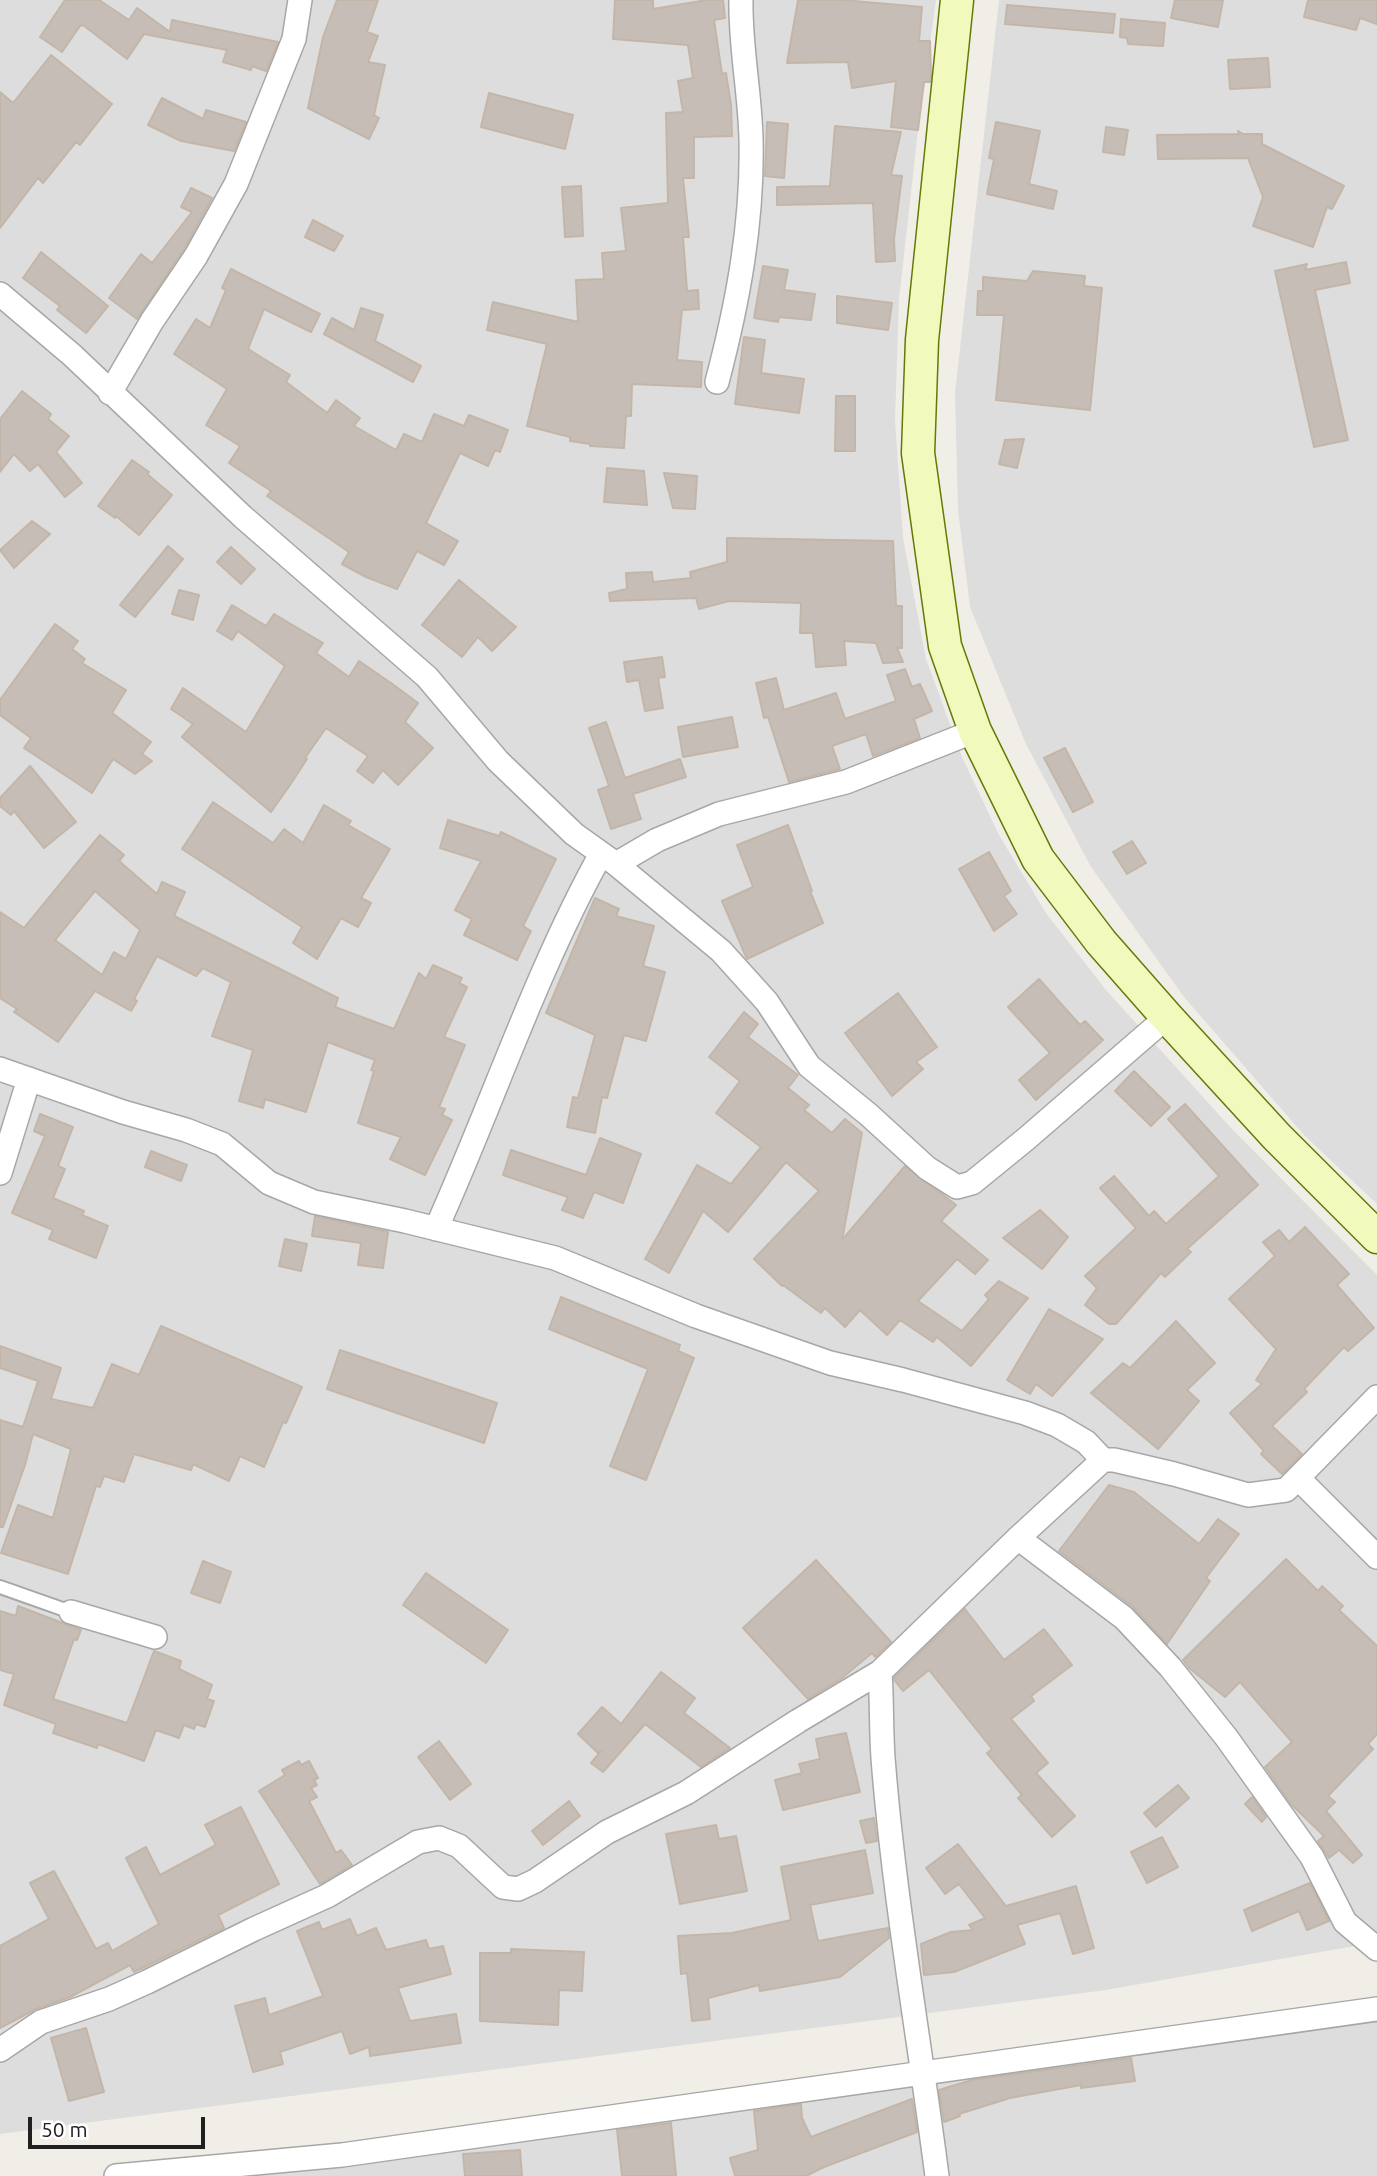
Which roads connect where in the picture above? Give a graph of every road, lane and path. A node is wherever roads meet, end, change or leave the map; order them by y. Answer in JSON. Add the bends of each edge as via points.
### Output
{"nodes":[{"id":1,"x":300,"y":0,"type":"edge"},
{"id":2,"x":741,"y":0,"type":"edge"},
{"id":3,"x":957,"y":0,"type":"edge"},
{"id":4,"x":0,"y":294,"type":"edge"},
{"id":5,"x":717,"y":382,"type":"dead end"},
{"id":6,"x":110,"y":393,"type":"junction"},
{"id":7,"x":975,"y":731,"type":"junction"},
{"id":8,"x":608,"y":859,"type":"junction"},
{"id":9,"x":1167,"y":1017,"type":"junction"},
{"id":10,"x":0,"y":1069,"type":"edge"},
{"id":11,"x":29,"y":1079,"type":"junction"},
{"id":12,"x":0,"y":1173,"type":"edge"},
{"id":13,"x":436,"y":1229,"type":"junction"},
{"id":14,"x":1377,"y":1237,"type":"edge"},
{"id":15,"x":1377,"y":1397,"type":"edge"},
{"id":16,"x":1103,"y":1460,"type":"junction"},
{"id":17,"x":1298,"y":1478,"type":"junction"},
{"id":18,"x":1018,"y":1538,"type":"junction"},
{"id":19,"x":1377,"y":1557,"type":"edge"},
{"id":20,"x":0,"y":1587,"type":"edge"},
{"id":21,"x":71,"y":1612,"type":"joint"},
{"id":22,"x":155,"y":1637,"type":"dead end"},
{"id":23,"x":880,"y":1672,"type":"junction"},
{"id":24,"x":1377,"y":1950,"type":"edge"},
{"id":25,"x":1377,"y":2009,"type":"edge"},
{"id":26,"x":0,"y":2050,"type":"edge"},
{"id":27,"x":924,"y":2073,"type":"junction"},
{"id":28,"x":116,"y":2176,"type":"edge"},
{"id":29,"x":937,"y":2176,"type":"edge"}],
"edges":[{"from":1,"to":6,"type":"street","via":[[294,39],[236,184]]},
{"from":2,"to":5,"type":"street","via":[[751,129],[748,223],[743,271]]},
{"from":3,"to":7,"type":"main road","via":[[922,340],[918,453],[946,646]]},
{"from":4,"to":6,"type":"street"},
{"from":6,"to":8,"type":"street","via":[[243,517],[427,677],[498,761],[574,834]]},
{"from":7,"to":8,"type":"street","via":[[846,782],[719,814]]},
{"from":7,"to":9,"type":"main road","via":[[1038,859],[1101,942]]},
{"from":8,"to":9,"type":"street","via":[[721,951],[767,1002],[809,1066],[927,1168],[957,1187],[972,1182],[1005,1157]]},
{"from":8,"to":13,"type":"street","via":[[570,909]]},
{"from":9,"to":14,"type":"main road"},
{"from":10,"to":11,"type":"street"},
{"from":11,"to":12,"type":"street"},
{"from":11,"to":13,"type":"street","via":[[222,1144],[269,1183],[314,1202]]},
{"from":13,"to":16,"type":"street","via":[[555,1258],[696,1316],[830,1363],[1024,1413],[1086,1442]]},
{"from":15,"to":17,"type":"street"},
{"from":16,"to":17,"type":"street","via":[[1248,1495],[1286,1490]]},
{"from":16,"to":18,"type":"street"},
{"from":17,"to":19,"type":"street"},
{"from":18,"to":23,"type":"street"},
{"from":18,"to":24,"type":"street","via":[[1124,1618],[1170,1667],[1312,1857],[1345,1922]]},
{"from":20,"to":21,"type":"lane"},
{"from":21,"to":22,"type":"street"},
{"from":23,"to":26,"type":"street","via":[[686,1793],[607,1832],[518,1889],[503,1887],[459,1846],[439,1838],[418,1842],[327,1896],[138,1987],[41,2022]]},
{"from":23,"to":27,"type":"street","via":[[883,1757],[909,1988]]},
{"from":25,"to":27,"type":"street"},
{"from":27,"to":28,"type":"street","via":[[342,2155]]},
{"from":27,"to":29,"type":"street"}]}
